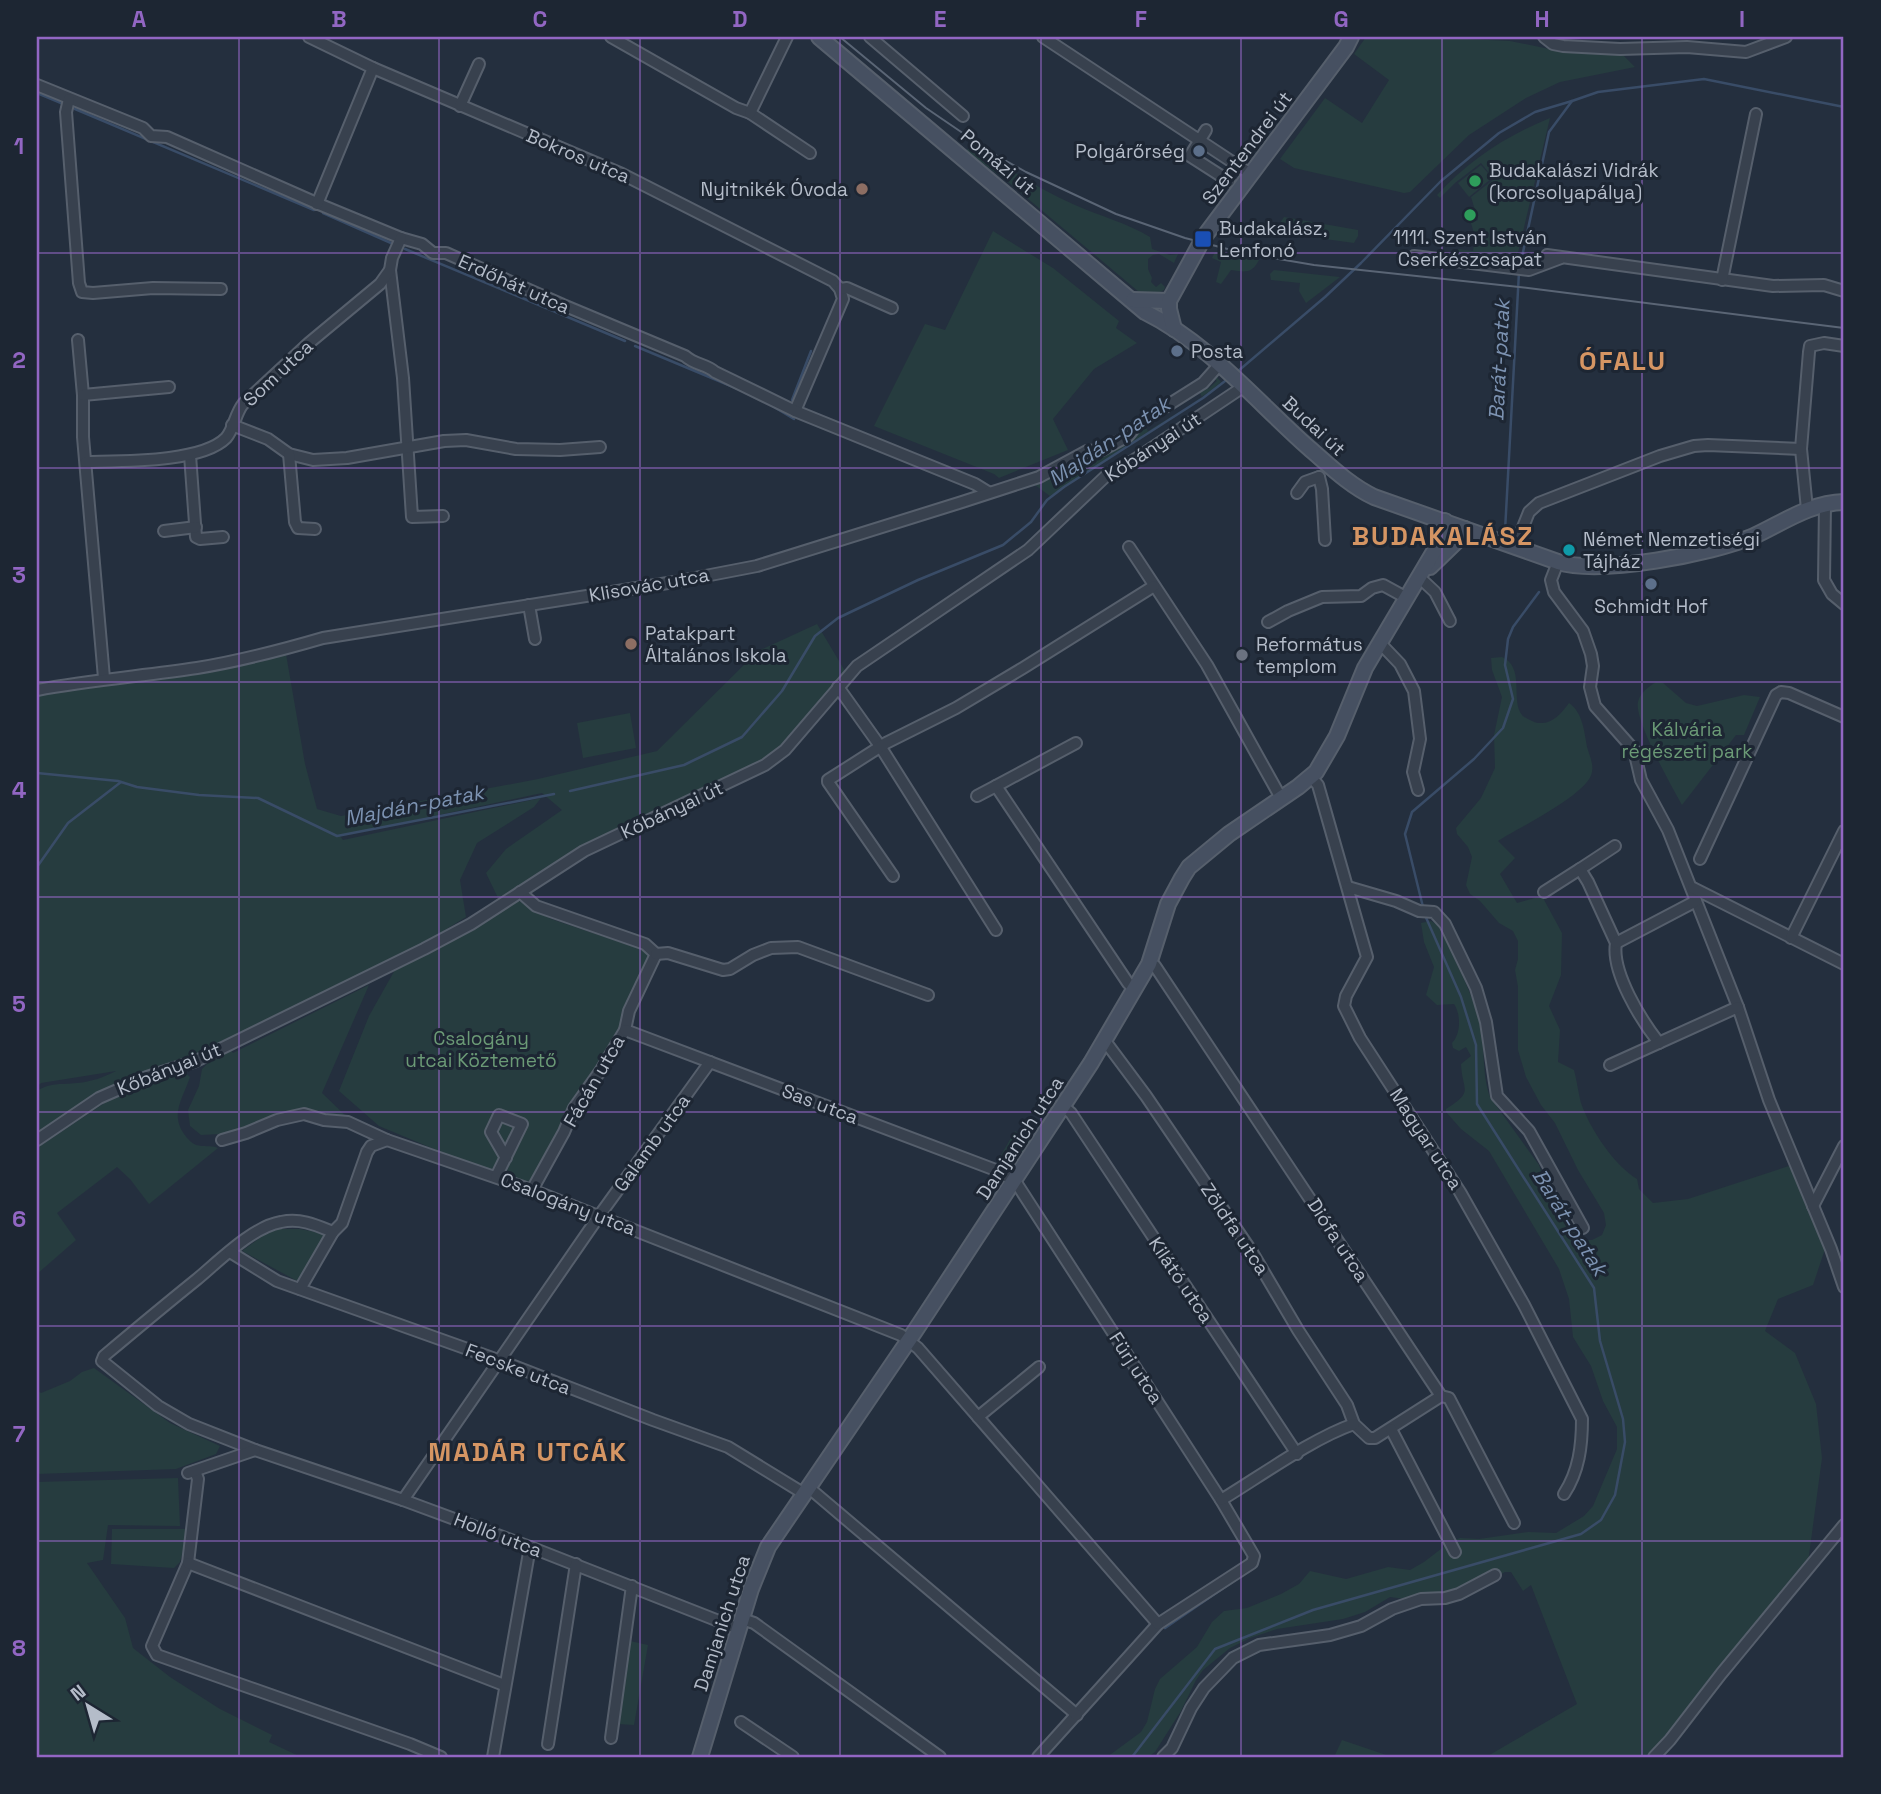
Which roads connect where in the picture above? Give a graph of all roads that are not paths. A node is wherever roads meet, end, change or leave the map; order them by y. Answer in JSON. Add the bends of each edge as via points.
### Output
{"nodes":[{"id":1,"x":309,"y":37,"type":"edge"},
{"id":2,"x":611,"y":37,"type":"edge"},
{"id":3,"x":787,"y":37,"type":"edge"},
{"id":4,"x":818,"y":37,"type":"edge"},
{"id":5,"x":870,"y":37,"type":"edge"},
{"id":6,"x":1043,"y":37,"type":"edge"},
{"id":7,"x":1544,"y":37,"type":"edge"},
{"id":8,"x":1786,"y":37,"type":"edge"},
{"id":9,"x":1351,"y":40,"type":"edge"},
{"id":10,"x":479,"y":64,"type":"dead end"},
{"id":11,"x":373,"y":68,"type":"junction"},
{"id":12,"x":37,"y":85,"type":"edge"},
{"id":13,"x":69,"y":99,"type":"junction"},
{"id":14,"x":460,"y":106,"type":"junction"},
{"id":15,"x":750,"y":113,"type":"junction"},
{"id":16,"x":1756,"y":114,"type":"dead end"},
{"id":17,"x":963,"y":116,"type":"dead end"},
{"id":18,"x":1203,"y":135,"type":"junction"},
{"id":19,"x":810,"y":153,"type":"dead end"},
{"id":20,"x":1252,"y":175,"type":"junction"},
{"id":21,"x":1229,"y":181,"type":"dead end"},
{"id":22,"x":317,"y":204,"type":"junction"},
{"id":23,"x":401,"y":238,"type":"junction"},
{"id":24,"x":1547,"y":255,"type":"dead end"},
{"id":25,"x":1414,"y":257,"type":"dead end"},
{"id":26,"x":1561,"y":258,"type":"junction"},
{"id":27,"x":390,"y":270,"type":"junction"},
{"id":28,"x":1722,"y":280,"type":"junction"},
{"id":29,"x":375,"y":288,"type":"junction"},
{"id":30,"x":221,"y":289,"type":"dead end"},
{"id":31,"x":840,"y":289,"type":"junction"},
{"id":32,"x":1844,"y":291,"type":"edge"},
{"id":33,"x":393,"y":295,"type":"junction"},
{"id":34,"x":1163,"y":307,"type":"junction"},
{"id":35,"x":892,"y":308,"type":"dead end"},
{"id":36,"x":78,"y":340,"type":"dead end"},
{"id":37,"x":1844,"y":346,"type":"edge"},
{"id":38,"x":1222,"y":368,"type":"junction"},
{"id":39,"x":1240,"y":385,"type":"junction"},
{"id":40,"x":169,"y":387,"type":"dead end"},
{"id":41,"x":83,"y":395,"type":"junction"},
{"id":42,"x":795,"y":411,"type":"junction"},
{"id":43,"x":232,"y":425,"type":"junction"},
{"id":44,"x":406,"y":446,"type":"junction"},
{"id":45,"x":600,"y":447,"type":"dead end"},
{"id":46,"x":1801,"y":449,"type":"junction"},
{"id":47,"x":289,"y":454,"type":"junction"},
{"id":48,"x":190,"y":455,"type":"junction"},
{"id":49,"x":86,"y":462,"type":"junction"},
{"id":50,"x":1329,"y":466,"type":"junction"},
{"id":51,"x":1319,"y":477,"type":"junction"},
{"id":52,"x":988,"y":492,"type":"junction"},
{"id":53,"x":1297,"y":492,"type":"dead end"},
{"id":54,"x":1844,"y":502,"type":"edge"},
{"id":55,"x":1825,"y":504,"type":"junction"},
{"id":56,"x":1807,"y":509,"type":"junction"},
{"id":57,"x":443,"y":516,"type":"dead end"},
{"id":58,"x":1445,"y":520,"type":"junction"},
{"id":59,"x":196,"y":527,"type":"junction"},
{"id":60,"x":315,"y":529,"type":"dead end"},
{"id":61,"x":1465,"y":529,"type":"junction"},
{"id":62,"x":164,"y":531,"type":"dead end"},
{"id":63,"x":223,"y":537,"type":"dead end"},
{"id":64,"x":1325,"y":540,"type":"dead end"},
{"id":65,"x":1129,"y":547,"type":"dead end"},
{"id":66,"x":1515,"y":547,"type":"junction"},
{"id":67,"x":1558,"y":562,"type":"junction"},
{"id":68,"x":1419,"y":577,"type":"junction"},
{"id":69,"x":1154,"y":586,"type":"junction"},
{"id":70,"x":1405,"y":597,"type":"junction"},
{"id":71,"x":1844,"y":604,"type":"edge"},
{"id":72,"x":529,"y":605,"type":"junction"},
{"id":73,"x":1450,"y":621,"type":"dead end"},
{"id":74,"x":1268,"y":622,"type":"dead end"},
{"id":75,"x":535,"y":639,"type":"dead end"},
{"id":76,"x":1379,"y":642,"type":"junction"},
{"id":77,"x":104,"y":678,"type":"junction"},
{"id":78,"x":838,"y":687,"type":"junction"},
{"id":79,"x":37,"y":690,"type":"edge"},
{"id":80,"x":1844,"y":717,"type":"edge"},
{"id":81,"x":1076,"y":743,"type":"dead end"},
{"id":82,"x":880,"y":746,"type":"junction"},
{"id":83,"x":1311,"y":777,"type":"junction"},
{"id":84,"x":996,"y":786,"type":"junction"},
{"id":85,"x":1419,"y":790,"type":"dead end"},
{"id":86,"x":977,"y":796,"type":"dead end"},
{"id":87,"x":1281,"y":798,"type":"junction"},
{"id":88,"x":1844,"y":831,"type":"edge"},
{"id":89,"x":1615,"y":846,"type":"dead end"},
{"id":90,"x":1700,"y":859,"type":"dead end"},
{"id":91,"x":1580,"y":869,"type":"junction"},
{"id":92,"x":893,"y":876,"type":"dead end"},
{"id":93,"x":1348,"y":887,"type":"junction"},
{"id":94,"x":1693,"y":888,"type":"junction"},
{"id":95,"x":520,"y":892,"type":"junction"},
{"id":96,"x":1544,"y":892,"type":"dead end"},
{"id":97,"x":1696,"y":901,"type":"junction"},
{"id":98,"x":996,"y":930,"type":"dead end"},
{"id":99,"x":1791,"y":938,"type":"junction"},
{"id":100,"x":1616,"y":943,"type":"junction"},
{"id":101,"x":656,"y":954,"type":"junction"},
{"id":102,"x":1149,"y":964,"type":"junction"},
{"id":103,"x":1844,"y":964,"type":"edge"},
{"id":104,"x":1135,"y":989,"type":"junction"},
{"id":105,"x":928,"y":995,"type":"dead end"},
{"id":106,"x":1738,"y":1007,"type":"junction"},
{"id":107,"x":625,"y":1030,"type":"junction"},
{"id":108,"x":1105,"y":1041,"type":"junction"},
{"id":109,"x":1659,"y":1043,"type":"junction"},
{"id":110,"x":710,"y":1062,"type":"junction"},
{"id":111,"x":1610,"y":1065,"type":"dead end"},
{"id":112,"x":1064,"y":1107,"type":"junction"},
{"id":113,"x":37,"y":1140,"type":"edge"},
{"id":114,"x":222,"y":1140,"type":"dead end"},
{"id":115,"x":387,"y":1140,"type":"junction"},
{"id":116,"x":1844,"y":1146,"type":"edge"},
{"id":117,"x":506,"y":1158,"type":"dead end"},
{"id":118,"x":496,"y":1177,"type":"junction"},
{"id":119,"x":1015,"y":1181,"type":"junction"},
{"id":120,"x":532,"y":1190,"type":"junction"},
{"id":121,"x":1813,"y":1206,"type":"junction"},
{"id":122,"x":599,"y":1216,"type":"junction"},
{"id":123,"x":1583,"y":1228,"type":"dead end"},
{"id":124,"x":333,"y":1232,"type":"junction"},
{"id":125,"x":1831,"y":1249,"type":"junction"},
{"id":126,"x":230,"y":1252,"type":"junction"},
{"id":127,"x":1844,"y":1256,"type":"edge"},
{"id":128,"x":1844,"y":1287,"type":"edge"},
{"id":129,"x":300,"y":1289,"type":"junction"},
{"id":130,"x":908,"y":1340,"type":"junction"},
{"id":131,"x":501,"y":1361,"type":"junction"},
{"id":132,"x":1038,"y":1367,"type":"dead end"},
{"id":133,"x":1441,"y":1396,"type":"junction"},
{"id":134,"x":978,"y":1417,"type":"junction"},
{"id":135,"x":1354,"y":1424,"type":"junction"},
{"id":136,"x":1391,"y":1429,"type":"junction"},
{"id":137,"x":255,"y":1450,"type":"junction"},
{"id":138,"x":1297,"y":1454,"type":"junction"},
{"id":139,"x":806,"y":1490,"type":"junction"},
{"id":140,"x":1564,"y":1494,"type":"dead end"},
{"id":141,"x":403,"y":1500,"type":"junction"},
{"id":142,"x":1221,"y":1500,"type":"junction"},
{"id":143,"x":1514,"y":1523,"type":"dead end"},
{"id":144,"x":1844,"y":1525,"type":"edge"},
{"id":145,"x":530,"y":1547,"type":"junction"},
{"id":146,"x":1455,"y":1552,"type":"dead end"},
{"id":147,"x":188,"y":1563,"type":"junction"},
{"id":148,"x":576,"y":1564,"type":"junction"},
{"id":149,"x":1495,"y":1575,"type":"dead end"},
{"id":150,"x":632,"y":1586,"type":"junction"},
{"id":151,"x":740,"y":1624,"type":"junction"},
{"id":152,"x":1158,"y":1624,"type":"junction"},
{"id":153,"x":505,"y":1685,"type":"junction"},
{"id":154,"x":1077,"y":1715,"type":"junction"},
{"id":155,"x":741,"y":1722,"type":"dead end"},
{"id":156,"x":611,"y":1738,"type":"dead end"},
{"id":157,"x":548,"y":1744,"type":"dead end"},
{"id":158,"x":441,"y":1757,"type":"edge"},
{"id":159,"x":493,"y":1757,"type":"edge"},
{"id":160,"x":700,"y":1757,"type":"edge"},
{"id":161,"x":793,"y":1757,"type":"edge"},
{"id":162,"x":940,"y":1757,"type":"edge"},
{"id":163,"x":1038,"y":1757,"type":"edge"},
{"id":164,"x":1163,"y":1757,"type":"edge"},
{"id":165,"x":1654,"y":1757,"type":"edge"}],
"edges":[{"from":1,"to":11,"type":"street","name":"Bokros utca"},
{"from":2,"to":15,"type":"street"},
{"from":3,"to":15,"type":"street"},
{"from":4,"to":34,"type":"main road","name":"Pomázi út","via":[[1133,300]]},
{"from":5,"to":17,"type":"street"},
{"from":6,"to":18,"type":"street"},
{"from":7,"to":8,"type":"street","via":[[1563,46],[1737,52]]},
{"from":9,"to":20,"type":"main road","name":"Szentendrei út"},
{"from":10,"to":14,"type":"street"},
{"from":11,"to":14,"type":"street","name":"Bokros utca"},
{"from":11,"to":22,"type":"street"},
{"from":12,"to":13,"type":"street","name":"Erdőhát utca"},
{"from":13,"to":22,"type":"street","name":"Erdőhát utca"},
{"from":13,"to":30,"type":"street","via":[[66,112],[82,292]]},
{"from":14,"to":31,"type":"street","name":"Bokros utca","via":[[622,174],[833,281]]},
{"from":15,"to":19,"type":"street"},
{"from":16,"to":28,"type":"street"},
{"from":18,"to":20,"type":"street"},
{"from":18,"to":21,"type":"street","via":[[1190,156]]},
{"from":20,"to":34,"type":"main road","name":"Szentendrei út","via":[[1200,242]]},
{"from":22,"to":23,"type":"street","name":"Erdőhát utca"},
{"from":23,"to":27,"type":"street","name":"Som utca"},
{"from":23,"to":42,"type":"street","name":"Erdőhát utca","via":[[685,356]]},
{"from":24,"to":26,"type":"street"},
{"from":25,"to":26,"type":"street","via":[[1520,268],[1545,266]]},
{"from":26,"to":28,"type":"street"},
{"from":27,"to":29,"type":"street","name":"Som utca"},
{"from":27,"to":33,"type":"street"},
{"from":28,"to":32,"type":"street","via":[[1824,285]]},
{"from":29,"to":33,"type":"street"},
{"from":29,"to":43,"type":"street","name":"Som utca","via":[[254,393]]},
{"from":31,"to":35,"type":"street","name":"Bokros utca"},
{"from":31,"to":42,"type":"street","via":[[843,299]]},
{"from":33,"to":44,"type":"street"},
{"from":34,"to":38,"type":"main road","name":"Budai út","via":[[1174,329]]},
{"from":36,"to":41,"type":"street"},
{"from":37,"to":46,"type":"street","via":[[1810,346]]},
{"from":38,"to":39,"type":"main road","name":"Budai út"},
{"from":38,"to":52,"type":"street","name":"Klisovác utca","via":[[1102,450],[1084,452],[1039,477]]},
{"from":39,"to":50,"type":"main road","name":"Budai út"},
{"from":39,"to":78,"type":"street","name":"Kőbányai út","via":[[1107,475],[1028,550],[868,657]]},
{"from":40,"to":41,"type":"street"},
{"from":41,"to":49,"type":"street"},
{"from":42,"to":52,"type":"street","name":"Erdőhát utca"},
{"from":43,"to":47,"type":"street","via":[[268,439]]},
{"from":43,"to":48,"type":"street","name":"Som utca","via":[[216,445]]},
{"from":44,"to":45,"type":"street","via":[[466,440],[516,449]]},
{"from":44,"to":47,"type":"street","via":[[313,460]]},
{"from":44,"to":57,"type":"street","via":[[412,517]]},
{"from":46,"to":56,"type":"street"},
{"from":46,"to":66,"type":"street","via":[[1726,444],[1694,446],[1660,456],[1539,503],[1529,512]]},
{"from":47,"to":60,"type":"street","via":[[295,522],[298,528]]},
{"from":48,"to":49,"type":"street","name":"Som utca"},
{"from":48,"to":59,"type":"street"},
{"from":49,"to":77,"type":"street"},
{"from":50,"to":51,"type":"street"},
{"from":50,"to":58,"type":"main road","name":"Budai út","via":[[1374,496]]},
{"from":51,"to":53,"type":"street","via":[[1305,482]]},
{"from":51,"to":64,"type":"street"},
{"from":52,"to":72,"type":"street","name":"Klisovác utca","via":[[757,566]]},
{"from":54,"to":55,"type":"main road"},
{"from":55,"to":56,"type":"main road"},
{"from":55,"to":71,"type":"street","via":[[1824,580]]},
{"from":56,"to":67,"type":"main road","via":[[1737,542],[1693,554],[1588,567]]},
{"from":58,"to":61,"type":"main road","name":"Budai út"},
{"from":58,"to":68,"type":"main road","via":[[1442,538]]},
{"from":59,"to":62,"type":"street"},
{"from":59,"to":63,"type":"street","via":[[200,539]]},
{"from":61,"to":66,"type":"main road","name":"Budai út"},
{"from":61,"to":68,"type":"main road"},
{"from":65,"to":69,"type":"street"},
{"from":66,"to":67,"type":"main road","name":"Budai út"},
{"from":67,"to":94,"type":"street","via":[[1551,580],[1554,592],[1589,646],[1595,706],[1634,750],[1641,780]]},
{"from":68,"to":70,"type":"main road","name":"Damjanich utca"},
{"from":68,"to":73,"type":"street","via":[[1435,592]]},
{"from":69,"to":82,"type":"street","via":[[967,702]]},
{"from":69,"to":87,"type":"street","via":[[1207,665]]},
{"from":70,"to":74,"type":"street","via":[[1382,585],[1361,596],[1322,597]]},
{"from":70,"to":76,"type":"main road","name":"Damjanich utca"},
{"from":72,"to":75,"type":"street"},
{"from":72,"to":77,"type":"street","name":"Klisovác utca","via":[[323,638],[200,667]]},
{"from":76,"to":83,"type":"main road","name":"Damjanich utca","via":[[1337,736]]},
{"from":76,"to":85,"type":"street","via":[[1400,664],[1414,691],[1420,739],[1413,772]]},
{"from":77,"to":79,"type":"street","name":"Klisovác utca"},
{"from":78,"to":82,"type":"street"},
{"from":78,"to":95,"type":"street","name":"Kőbányai út","via":[[785,750],[765,765],[584,851]]},
{"from":80,"to":90,"type":"street","via":[[1789,693],[1776,695]]},
{"from":81,"to":84,"type":"street"},
{"from":82,"to":92,"type":"street","via":[[828,782]]},
{"from":82,"to":98,"type":"street"},
{"from":83,"to":87,"type":"main road","name":"Damjanich utca"},
{"from":83,"to":93,"type":"street","name":"Magyar utca","via":[[1318,785]]},
{"from":84,"to":86,"type":"street"},
{"from":84,"to":104,"type":"street"},
{"from":87,"to":102,"type":"main road","name":"Damjanich utca","via":[[1189,867],[1168,904]]},
{"from":88,"to":99,"type":"street"},
{"from":89,"to":91,"type":"street"},
{"from":91,"to":96,"type":"street"},
{"from":91,"to":100,"type":"street"},
{"from":93,"to":123,"type":"street","via":[[1434,912],[1445,924],[1476,988],[1497,1096],[1529,1131]]},
{"from":93,"to":140,"type":"street","name":"Magyar utca","via":[[1367,957],[1344,1006],[1467,1203],[1582,1419],[1578,1463]]},
{"from":94,"to":97,"type":"street"},
{"from":94,"to":99,"type":"street"},
{"from":95,"to":101,"type":"street","via":[[536,906],[645,944]]},
{"from":95,"to":113,"type":"street","name":"Kőbányai út","via":[[436,943],[196,1061],[99,1098]]},
{"from":97,"to":100,"type":"street"},
{"from":97,"to":106,"type":"street"},
{"from":99,"to":103,"type":"street"},
{"from":100,"to":109,"type":"street","via":[[1614,952],[1630,998]]},
{"from":101,"to":105,"type":"street","via":[[668,953],[723,970],[771,948],[799,947]]},
{"from":101,"to":107,"type":"street","name":"Fácán utca"},
{"from":102,"to":104,"type":"main road","name":"Damjanich utca"},
{"from":102,"to":133,"type":"street","name":"Diófa utca","via":[[1155,966]]},
{"from":104,"to":108,"type":"main road","name":"Damjanich utca"},
{"from":106,"to":109,"type":"street"},
{"from":106,"to":121,"type":"street","via":[[1769,1100]]},
{"from":107,"to":110,"type":"street","name":"Sas utca"},
{"from":107,"to":120,"type":"street","name":"Fácán utca","via":[[574,1108]]},
{"from":108,"to":112,"type":"main road","name":"Damjanich utca"},
{"from":108,"to":135,"type":"street","name":"Zöldfa utca","via":[[1252,1252],[1347,1405]]},
{"from":109,"to":111,"type":"street"},
{"from":110,"to":119,"type":"street","name":"Sas utca"},
{"from":110,"to":122,"type":"street","name":"Galamb utca"},
{"from":112,"to":119,"type":"main road","name":"Damjanich utca"},
{"from":112,"to":138,"type":"street","name":"Kilátó utca"},
{"from":114,"to":115,"type":"street","name":"Csalogány utca","via":[[304,1114],[348,1122]]},
{"from":115,"to":118,"type":"street","name":"Csalogány utca"},
{"from":115,"to":124,"type":"street","via":[[367,1152],[342,1223]]},
{"from":116,"to":121,"type":"street"},
{"from":117,"to":118,"type":"street"},
{"from":118,"to":120,"type":"street","name":"Csalogány utca"},
{"from":119,"to":130,"type":"main road","name":"Damjanich utca"},
{"from":119,"to":142,"type":"street","name":"Fürj utca"},
{"from":120,"to":122,"type":"street","name":"Csalogány utca"},
{"from":121,"to":125,"type":"street"},
{"from":122,"to":130,"type":"street","name":"Csalogány utca"},
{"from":122,"to":131,"type":"street","name":"Galamb utca"},
{"from":124,"to":126,"type":"street","via":[[309,1222],[280,1222]]},
{"from":124,"to":129,"type":"street"},
{"from":125,"to":127,"type":"street"},
{"from":125,"to":128,"type":"street"},
{"from":126,"to":129,"type":"street","name":"Fecske utca","via":[[277,1281]]},
{"from":126,"to":137,"type":"street","name":"Holló utca","via":[[103,1361],[174,1416]]},
{"from":129,"to":131,"type":"street","name":"Fecske utca"},
{"from":130,"to":134,"type":"street"},
{"from":130,"to":139,"type":"main road","name":"Damjanich utca"},
{"from":131,"to":139,"type":"street","name":"Fecske utca","via":[[728,1447]]},
{"from":131,"to":141,"type":"street","name":"Galamb utca"},
{"from":132,"to":134,"type":"street"},
{"from":133,"to":136,"type":"street"},
{"from":133,"to":143,"type":"street","name":"Diófa utca","via":[[1449,1398]]},
{"from":134,"to":152,"type":"street"},
{"from":135,"to":136,"type":"street","via":[[1369,1438]]},
{"from":135,"to":138,"type":"street"},
{"from":136,"to":146,"type":"street"},
{"from":137,"to":141,"type":"street","name":"Holló utca"},
{"from":137,"to":147,"type":"street","via":[[192,1472],[198,1479]]},
{"from":138,"to":142,"type":"street"},
{"from":139,"to":151,"type":"main road","name":"Damjanich utca","via":[[768,1547]]},
{"from":139,"to":154,"type":"street","name":"Fecske utca"},
{"from":141,"to":145,"type":"street","name":"Holló utca"},
{"from":142,"to":152,"type":"street","name":"Fürj utca","via":[[1254,1556],[1252,1563]]},
{"from":144,"to":165,"type":"street"},
{"from":145,"to":148,"type":"street","name":"Holló utca"},
{"from":145,"to":153,"type":"street"},
{"from":147,"to":153,"type":"street"},
{"from":147,"to":158,"type":"street","via":[[152,1646],[156,1655]]},
{"from":148,"to":150,"type":"street","name":"Holló utca"},
{"from":148,"to":157,"type":"street"},
{"from":149,"to":164,"type":"street","via":[[1459,1594],[1421,1599],[1361,1626],[1259,1645],[1233,1658],[1204,1688]]},
{"from":150,"to":151,"type":"street","name":"Holló utca"},
{"from":150,"to":156,"type":"street"},
{"from":151,"to":160,"type":"main road","name":"Damjanich utca"},
{"from":151,"to":162,"type":"street","name":"Holló utca","via":[[754,1623]]},
{"from":152,"to":154,"type":"street"},
{"from":153,"to":159,"type":"street"},
{"from":154,"to":163,"type":"street"},
{"from":155,"to":161,"type":"street"}]}
